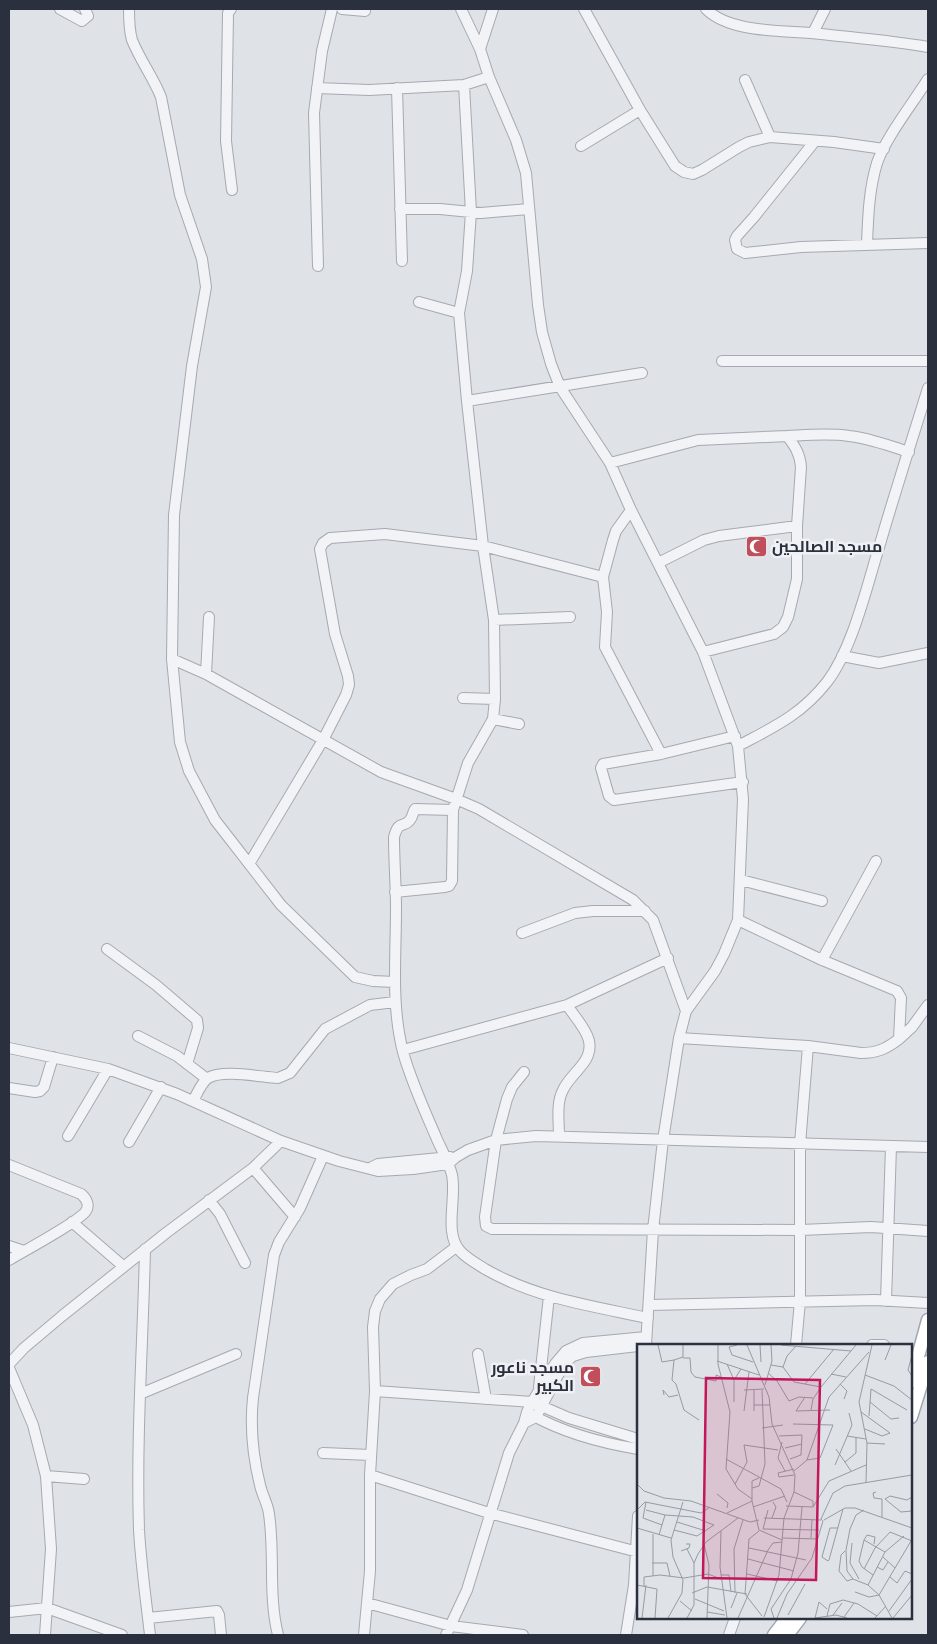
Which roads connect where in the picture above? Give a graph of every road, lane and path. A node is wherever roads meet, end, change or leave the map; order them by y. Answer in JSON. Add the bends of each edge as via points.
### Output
{"nodes":[{"id":1,"x":60,"y":9,"type":"edge"},
{"id":2,"x":85,"y":9,"type":"edge"},
{"id":3,"x":129,"y":9,"type":"edge"},
{"id":4,"x":332,"y":9,"type":"edge"},
{"id":5,"x":342,"y":9,"type":"edge"},
{"id":6,"x":461,"y":9,"type":"edge"},
{"id":7,"x":493,"y":9,"type":"edge"},
{"id":8,"x":584,"y":9,"type":"edge"},
{"id":9,"x":706,"y":9,"type":"edge"},
{"id":10,"x":825,"y":9,"type":"edge"},
{"id":11,"x":227,"y":10,"type":"edge"},
{"id":12,"x":365,"y":11,"type":"dead end"},
{"id":13,"x":813,"y":33,"type":"junction"},
{"id":14,"x":928,"y":47,"type":"edge"},
{"id":15,"x":480,"y":50,"type":"junction"},
{"id":16,"x":489,"y":77,"type":"junction"},
{"id":17,"x":928,"y":79,"type":"edge"},
{"id":18,"x":744,"y":80,"type":"dead end"},
{"id":19,"x":464,"y":85,"type":"junction"},
{"id":20,"x":317,"y":88,"type":"junction"},
{"id":21,"x":397,"y":88,"type":"junction"},
{"id":22,"x":640,"y":110,"type":"junction"},
{"id":23,"x":770,"y":137,"type":"junction"},
{"id":24,"x":815,"y":141,"type":"junction"},
{"id":25,"x":581,"y":146,"type":"dead end"},
{"id":26,"x":884,"y":149,"type":"junction"},
{"id":27,"x":232,"y":190,"type":"dead end"},
{"id":28,"x":400,"y":209,"type":"junction"},
{"id":29,"x":530,"y":209,"type":"junction"},
{"id":30,"x":471,"y":212,"type":"junction"},
{"id":31,"x":928,"y":243,"type":"edge"},
{"id":32,"x":866,"y":244,"type":"junction"},
{"id":33,"x":402,"y":261,"type":"dead end"},
{"id":34,"x":318,"y":266,"type":"dead end"},
{"id":35,"x":420,"y":302,"type":"dead end"},
{"id":36,"x":459,"y":313,"type":"junction"},
{"id":37,"x":722,"y":361,"type":"dead end"},
{"id":38,"x":928,"y":361,"type":"edge"},
{"id":39,"x":642,"y":373,"type":"dead end"},
{"id":40,"x":560,"y":387,"type":"junction"},
{"id":41,"x":928,"y":388,"type":"edge"},
{"id":42,"x":467,"y":401,"type":"junction"},
{"id":43,"x":787,"y":436,"type":"junction"},
{"id":44,"x":909,"y":452,"type":"junction"},
{"id":45,"x":610,"y":463,"type":"junction"},
{"id":46,"x":631,"y":510,"type":"junction"},
{"id":47,"x":797,"y":526,"type":"junction"},
{"id":48,"x":483,"y":546,"type":"junction"},
{"id":49,"x":658,"y":563,"type":"junction"},
{"id":50,"x":603,"y":577,"type":"junction"},
{"id":51,"x":209,"y":617,"type":"dead end"},
{"id":52,"x":570,"y":617,"type":"dead end"},
{"id":53,"x":494,"y":620,"type":"junction"},
{"id":54,"x":703,"y":652,"type":"junction"},
{"id":55,"x":928,"y":653,"type":"edge"},
{"id":56,"x":842,"y":656,"type":"junction"},
{"id":57,"x":172,"y":659,"type":"junction"},
{"id":58,"x":206,"y":674,"type":"junction"},
{"id":59,"x":463,"y":698,"type":"dead end"},
{"id":60,"x":495,"y":699,"type":"junction"},
{"id":61,"x":493,"y":719,"type":"junction"},
{"id":62,"x":518,"y":724,"type":"dead end"},
{"id":63,"x":323,"y":740,"type":"junction"},
{"id":64,"x":737,"y":741,"type":"junction"},
{"id":65,"x":661,"y":754,"type":"junction"},
{"id":66,"x":743,"y":782,"type":"junction"},
{"id":67,"x":456,"y":799,"type":"junction"},
{"id":68,"x":453,"y":810,"type":"junction"},
{"id":69,"x":876,"y":861,"type":"dead end"},
{"id":70,"x":249,"y":864,"type":"junction"},
{"id":71,"x":741,"y":880,"type":"junction"},
{"id":72,"x":395,"y":892,"type":"junction"},
{"id":73,"x":822,"y":901,"type":"dead end"},
{"id":74,"x":645,"y":911,"type":"junction"},
{"id":75,"x":738,"y":920,"type":"junction"},
{"id":76,"x":522,"y":933,"type":"dead end"},
{"id":77,"x":107,"y":949,"type":"dead end"},
{"id":78,"x":668,"y":958,"type":"junction"},
{"id":79,"x":822,"y":960,"type":"junction"},
{"id":80,"x":395,"y":982,"type":"junction"},
{"id":81,"x":395,"y":1002,"type":"junction"},
{"id":82,"x":567,"y":1005,"type":"junction"},
{"id":83,"x":928,"y":1005,"type":"edge"},
{"id":84,"x":686,"y":1010,"type":"junction"},
{"id":85,"x":138,"y":1036,"type":"dead end"},
{"id":86,"x":679,"y":1038,"type":"junction"},
{"id":87,"x":899,"y":1039,"type":"junction"},
{"id":88,"x":808,"y":1046,"type":"junction"},
{"id":89,"x":9,"y":1048,"type":"edge"},
{"id":90,"x":403,"y":1050,"type":"junction"},
{"id":91,"x":52,"y":1058,"type":"junction"},
{"id":92,"x":187,"y":1064,"type":"junction"},
{"id":93,"x":108,"y":1069,"type":"junction"},
{"id":94,"x":524,"y":1072,"type":"dead end"},
{"id":95,"x":207,"y":1079,"type":"junction"},
{"id":96,"x":161,"y":1087,"type":"junction"},
{"id":97,"x":9,"y":1088,"type":"edge"},
{"id":98,"x":193,"y":1101,"type":"junction"},
{"id":99,"x":68,"y":1136,"type":"dead end"},
{"id":100,"x":559,"y":1136,"type":"junction"},
{"id":101,"x":496,"y":1140,"type":"junction"},
{"id":102,"x":663,"y":1140,"type":"junction"},
{"id":103,"x":281,"y":1141,"type":"junction"},
{"id":104,"x":129,"y":1142,"type":"dead end"},
{"id":105,"x":800,"y":1144,"type":"junction"},
{"id":106,"x":892,"y":1146,"type":"junction"},
{"id":107,"x":928,"y":1147,"type":"edge"},
{"id":108,"x":323,"y":1156,"type":"junction"},
{"id":109,"x":449,"y":1159,"type":"junction"},
{"id":110,"x":9,"y":1165,"type":"edge"},
{"id":111,"x":253,"y":1168,"type":"junction"},
{"id":112,"x":209,"y":1200,"type":"junction"},
{"id":113,"x":295,"y":1217,"type":"junction"},
{"id":114,"x":72,"y":1222,"type":"junction"},
{"id":115,"x":889,"y":1229,"type":"junction"},
{"id":116,"x":653,"y":1230,"type":"junction"},
{"id":117,"x":801,"y":1230,"type":"junction"},
{"id":118,"x":928,"y":1232,"type":"edge"},
{"id":119,"x":9,"y":1246,"type":"edge"},
{"id":120,"x":456,"y":1247,"type":"junction"},
{"id":121,"x":145,"y":1249,"type":"junction"},
{"id":122,"x":24,"y":1251,"type":"junction"},
{"id":123,"x":9,"y":1260,"type":"edge"},
{"id":124,"x":245,"y":1263,"type":"dead end"},
{"id":125,"x":123,"y":1266,"type":"junction"},
{"id":126,"x":549,"y":1296,"type":"junction"},
{"id":127,"x":886,"y":1301,"type":"junction"},
{"id":128,"x":800,"y":1302,"type":"junction"},
{"id":129,"x":928,"y":1303,"type":"edge"},
{"id":130,"x":649,"y":1306,"type":"junction"},
{"id":131,"x":648,"y":1318,"type":"junction"},
{"id":132,"x":928,"y":1320,"type":"edge"},
{"id":133,"x":645,"y":1343,"type":"edge"},
{"id":134,"x":796,"y":1344,"type":"edge"},
{"id":135,"x":637,"y":1346,"type":"edge"},
{"id":136,"x":236,"y":1354,"type":"dead end"},
{"id":137,"x":478,"y":1354,"type":"dead end"},
{"id":138,"x":919,"y":1357,"type":"edge"},
{"id":139,"x":9,"y":1364,"type":"edge"},
{"id":140,"x":9,"y":1368,"type":"edge"},
{"id":141,"x":912,"y":1379,"type":"edge"},
{"id":142,"x":375,"y":1391,"type":"junction"},
{"id":143,"x":538,"y":1392,"type":"junction"},
{"id":144,"x":140,"y":1394,"type":"junction"},
{"id":145,"x":486,"y":1399,"type":"junction"},
{"id":146,"x":520,"y":1402,"type":"junction"},
{"id":147,"x":537,"y":1405,"type":"junction"},
{"id":148,"x":912,"y":1410,"type":"edge"},
{"id":149,"x":532,"y":1415,"type":"junction"},
{"id":150,"x":637,"y":1439,"type":"edge"},
{"id":151,"x":637,"y":1449,"type":"edge"},
{"id":152,"x":323,"y":1453,"type":"dead end"},
{"id":153,"x":371,"y":1455,"type":"junction"},
{"id":154,"x":370,"y":1475,"type":"junction"},
{"id":155,"x":46,"y":1476,"type":"junction"},
{"id":156,"x":84,"y":1479,"type":"dead end"},
{"id":157,"x":489,"y":1512,"type":"junction"},
{"id":158,"x":637,"y":1552,"type":"edge"},
{"id":159,"x":367,"y":1603,"type":"junction"},
{"id":160,"x":47,"y":1608,"type":"junction"},
{"id":161,"x":9,"y":1612,"type":"edge"},
{"id":162,"x":148,"y":1618,"type":"junction"},
{"id":163,"x":735,"y":1619,"type":"edge"},
{"id":164,"x":785,"y":1619,"type":"edge"},
{"id":165,"x":799,"y":1619,"type":"edge"},
{"id":166,"x":449,"y":1630,"type":"edge"},
{"id":167,"x":45,"y":1635,"type":"edge"},
{"id":168,"x":122,"y":1635,"type":"edge"},
{"id":169,"x":150,"y":1635,"type":"edge"},
{"id":170,"x":221,"y":1635,"type":"edge"},
{"id":171,"x":278,"y":1635,"type":"edge"},
{"id":172,"x":364,"y":1635,"type":"edge"},
{"id":173,"x":523,"y":1635,"type":"edge"},
{"id":174,"x":626,"y":1635,"type":"edge"},
{"id":175,"x":730,"y":1635,"type":"edge"},
{"id":176,"x":774,"y":1635,"type":"edge"},
{"id":177,"x":787,"y":1635,"type":"edge"}],
"edges":[{"from":1,"to":2,"type":"street","via":[[82,20],[88,16]]},
{"from":3,"to":57,"type":"street","via":[[132,40],[161,97],[180,196],[202,259],[206,287],[189,385],[174,515]]},
{"from":4,"to":20,"type":"street"},
{"from":5,"to":12,"type":"street"},
{"from":6,"to":15,"type":"street"},
{"from":7,"to":15,"type":"street"},
{"from":8,"to":22,"type":"street"},
{"from":9,"to":13,"type":"street","via":[[732,23],[758,29]]},
{"from":10,"to":13,"type":"street"},
{"from":11,"to":27,"type":"street","via":[[226,141]]},
{"from":13,"to":14,"type":"street"},
{"from":15,"to":16,"type":"street"},
{"from":16,"to":19,"type":"street"},
{"from":16,"to":29,"type":"street","via":[[521,155]]},
{"from":17,"to":26,"type":"street"},
{"from":18,"to":23,"type":"street"},
{"from":19,"to":21,"type":"street"},
{"from":19,"to":30,"type":"street"},
{"from":20,"to":21,"type":"street"},
{"from":20,"to":34,"type":"street","via":[[314,114]]},
{"from":21,"to":28,"type":"street"},
{"from":22,"to":23,"type":"street","via":[[675,166],[693,174],[744,145]]},
{"from":22,"to":25,"type":"street"},
{"from":23,"to":24,"type":"street"},
{"from":24,"to":26,"type":"street"},
{"from":24,"to":32,"type":"street","via":[[737,236],[737,249],[745,253]]},
{"from":26,"to":32,"type":"street","via":[[872,184]]},
{"from":28,"to":30,"type":"street"},
{"from":28,"to":33,"type":"street"},
{"from":29,"to":30,"type":"street"},
{"from":29,"to":40,"type":"street","via":[[534,276],[542,332]]},
{"from":30,"to":36,"type":"street","via":[[467,271]]},
{"from":31,"to":32,"type":"street"},
{"from":35,"to":36,"type":"street"},
{"from":36,"to":42,"type":"street"},
{"from":37,"to":38,"type":"street"},
{"from":39,"to":40,"type":"street"},
{"from":40,"to":42,"type":"street"},
{"from":40,"to":45,"type":"street"},
{"from":41,"to":44,"type":"street"},
{"from":42,"to":48,"type":"street"},
{"from":43,"to":44,"type":"street","via":[[848,436]]},
{"from":43,"to":45,"type":"street","via":[[698,440]]},
{"from":43,"to":47,"type":"street","via":[[800,457]]},
{"from":44,"to":56,"type":"street","via":[[862,606]]},
{"from":45,"to":46,"type":"street"},
{"from":46,"to":49,"type":"street"},
{"from":46,"to":50,"type":"street","via":[[612,540]]},
{"from":47,"to":49,"type":"street","via":[[719,536]]},
{"from":47,"to":54,"type":"street","via":[[797,579],[783,627],[774,634]]},
{"from":48,"to":50,"type":"street"},
{"from":48,"to":53,"type":"street"},
{"from":48,"to":63,"type":"street","via":[[385,534],[330,538],[324,543],[320,549],[330,610],[349,685]]},
{"from":49,"to":54,"type":"street"},
{"from":50,"to":65,"type":"street","via":[[607,612],[605,648]]},
{"from":51,"to":58,"type":"street"},
{"from":52,"to":53,"type":"street"},
{"from":53,"to":60,"type":"street"},
{"from":54,"to":64,"type":"street"},
{"from":55,"to":56,"type":"street","via":[[879,663]]},
{"from":56,"to":64,"type":"street","via":[[827,681],[798,712],[785,722]]},
{"from":57,"to":58,"type":"street"},
{"from":57,"to":70,"type":"street","via":[[180,742],[189,771],[215,820]]},
{"from":58,"to":63,"type":"street"},
{"from":59,"to":60,"type":"street"},
{"from":60,"to":61,"type":"street"},
{"from":61,"to":62,"type":"street"},
{"from":61,"to":67,"type":"street","via":[[468,763]]},
{"from":63,"to":67,"type":"street","via":[[381,772]]},
{"from":63,"to":70,"type":"street"},
{"from":64,"to":65,"type":"street"},
{"from":64,"to":66,"type":"street"},
{"from":65,"to":66,"type":"street","via":[[602,764],[611,798]]},
{"from":66,"to":71,"type":"street"},
{"from":67,"to":68,"type":"street"},
{"from":67,"to":74,"type":"street","via":[[479,809],[633,900]]},
{"from":68,"to":72,"type":"street","via":[[415,809],[410,820],[396,829]]},
{"from":68,"to":72,"type":"street","via":[[452,881],[449,886]]},
{"from":69,"to":79,"type":"street"},
{"from":70,"to":80,"type":"street","via":[[281,905],[350,973],[366,980]]},
{"from":71,"to":73,"type":"street"},
{"from":71,"to":75,"type":"street"},
{"from":72,"to":80,"type":"street"},
{"from":74,"to":76,"type":"street","via":[[574,913]]},
{"from":74,"to":78,"type":"street","via":[[653,920]]},
{"from":75,"to":79,"type":"street"},
{"from":75,"to":84,"type":"street","via":[[715,971]]},
{"from":77,"to":92,"type":"street","via":[[197,1020],[198,1028]]},
{"from":78,"to":82,"type":"street"},
{"from":78,"to":84,"type":"street"},
{"from":79,"to":87,"type":"street","via":[[897,991],[901,998]]},
{"from":80,"to":81,"type":"street"},
{"from":81,"to":90,"type":"street"},
{"from":81,"to":95,"type":"street","via":[[370,1005],[325,1029],[286,1076],[225,1074]]},
{"from":82,"to":90,"type":"street"},
{"from":82,"to":100,"type":"street","via":[[589,1038],[590,1049],[561,1095]]},
{"from":83,"to":87,"type":"street"},
{"from":84,"to":86,"type":"street"},
{"from":85,"to":92,"type":"street"},
{"from":86,"to":88,"type":"street"},
{"from":86,"to":102,"type":"street"},
{"from":87,"to":88,"type":"street","via":[[887,1049],[870,1053]]},
{"from":88,"to":105,"type":"street"},
{"from":89,"to":91,"type":"street"},
{"from":90,"to":109,"type":"street","via":[[424,1110]]},
{"from":91,"to":93,"type":"street"},
{"from":91,"to":97,"type":"street","via":[[40,1091]]},
{"from":92,"to":95,"type":"street"},
{"from":93,"to":96,"type":"street"},
{"from":93,"to":99,"type":"street"},
{"from":94,"to":101,"type":"street","via":[[509,1092]]},
{"from":95,"to":98,"type":"street"},
{"from":96,"to":98,"type":"street"},
{"from":96,"to":104,"type":"street"},
{"from":98,"to":103,"type":"street"},
{"from":100,"to":101,"type":"street"},
{"from":100,"to":102,"type":"street"},
{"from":101,"to":109,"type":"street"},
{"from":101,"to":116,"type":"street","via":[[485,1217],[488,1228]]},
{"from":102,"to":105,"type":"street"},
{"from":102,"to":116,"type":"street"},
{"from":103,"to":108,"type":"street"},
{"from":103,"to":111,"type":"street"},
{"from":105,"to":106,"type":"street"},
{"from":105,"to":117,"type":"street"},
{"from":106,"to":107,"type":"street"},
{"from":106,"to":115,"type":"street"},
{"from":108,"to":109,"type":"street","via":[[378,1171]]},
{"from":108,"to":113,"type":"street"},
{"from":109,"to":120,"type":"street","via":[[454,1185],[452,1232]]},
{"from":110,"to":114,"type":"street","via":[[85,1197],[87,1209]]},
{"from":111,"to":112,"type":"street"},
{"from":111,"to":113,"type":"street"},
{"from":112,"to":121,"type":"street"},
{"from":112,"to":124,"type":"street","via":[[220,1214]]},
{"from":113,"to":171,"type":"street","via":[[274,1255],[251,1413],[257,1473],[269,1514],[272,1605]]},
{"from":114,"to":122,"type":"street"},
{"from":114,"to":125,"type":"street"},
{"from":115,"to":117,"type":"street"},
{"from":115,"to":118,"type":"street"},
{"from":115,"to":127,"type":"street"},
{"from":116,"to":117,"type":"street"},
{"from":116,"to":130,"type":"street"},
{"from":117,"to":128,"type":"street"},
{"from":119,"to":122,"type":"street"},
{"from":120,"to":126,"type":"street","via":[[467,1258],[506,1281]]},
{"from":120,"to":142,"type":"street","via":[[427,1269],[393,1284],[380,1298],[373,1319]]},
{"from":121,"to":125,"type":"street"},
{"from":121,"to":144,"type":"street"},
{"from":122,"to":123,"type":"street"},
{"from":125,"to":139,"type":"street","via":[[35,1338]]},
{"from":126,"to":131,"type":"street"},
{"from":126,"to":143,"type":"street"},
{"from":127,"to":128,"type":"street"},
{"from":127,"to":129,"type":"street"},
{"from":128,"to":130,"type":"street"},
{"from":128,"to":134,"type":"street"},
{"from":130,"to":131,"type":"street"},
{"from":131,"to":133,"type":"street"},
{"from":132,"to":138,"type":"main road"},
{"from":133,"to":143,"type":"street","via":[[596,1341],[576,1345],[562,1356]]},
{"from":135,"to":147,"type":"street","via":[[574,1356]]},
{"from":136,"to":144,"type":"street"},
{"from":137,"to":145,"type":"street"},
{"from":138,"to":141,"type":"main road"},
{"from":138,"to":148,"type":"main road"},
{"from":140,"to":155,"type":"street","via":[[33,1424]]},
{"from":142,"to":145,"type":"street"},
{"from":142,"to":153,"type":"street"},
{"from":143,"to":147,"type":"street"},
{"from":144,"to":162,"type":"street","via":[[139,1530]]},
{"from":145,"to":146,"type":"street"},
{"from":146,"to":147,"type":"street"},
{"from":146,"to":149,"type":"street"},
{"from":147,"to":149,"type":"street"},
{"from":147,"to":150,"type":"street"},
{"from":149,"to":151,"type":"street","via":[[564,1429]]},
{"from":149,"to":157,"type":"street","via":[[524,1423],[509,1453]]},
{"from":152,"to":153,"type":"street"},
{"from":153,"to":154,"type":"street"},
{"from":154,"to":157,"type":"street"},
{"from":154,"to":159,"type":"street"},
{"from":155,"to":156,"type":"street"},
{"from":155,"to":160,"type":"street","via":[[52,1549]]},
{"from":157,"to":158,"type":"street"},
{"from":157,"to":166,"type":"street","via":[[467,1590]]},
{"from":158,"to":174,"type":"street"},
{"from":159,"to":166,"type":"street"},
{"from":159,"to":172,"type":"street"},
{"from":160,"to":161,"type":"street"},
{"from":160,"to":167,"type":"street"},
{"from":160,"to":168,"type":"street"},
{"from":162,"to":169,"type":"street"},
{"from":162,"to":170,"type":"street","via":[[217,1611]]},
{"from":163,"to":175,"type":"street"},
{"from":164,"to":176,"type":"main road"},
{"from":165,"to":177,"type":"main road"},
{"from":166,"to":173,"type":"street"}]}
